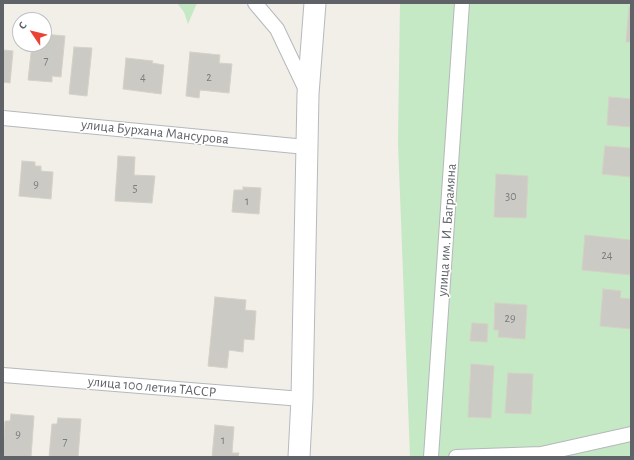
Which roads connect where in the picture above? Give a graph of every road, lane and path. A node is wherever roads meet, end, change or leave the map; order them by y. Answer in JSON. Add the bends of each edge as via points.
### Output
{"nodes":[{"id":1,"x":255,"y":3,"type":"edge"},
{"id":2,"x":316,"y":3,"type":"edge"},
{"id":3,"x":462,"y":3,"type":"edge"},
{"id":4,"x":308,"y":94,"type":"junction"},
{"id":5,"x":3,"y":118,"type":"edge"},
{"id":6,"x":306,"y":147,"type":"junction"},
{"id":7,"x":3,"y":375,"type":"edge"},
{"id":8,"x":302,"y":399,"type":"junction"},
{"id":9,"x":631,"y":434,"type":"edge"},
{"id":10,"x":299,"y":457,"type":"edge"},
{"id":11,"x":431,"y":457,"type":"edge"},
{"id":12,"x":456,"y":457,"type":"edge"}],
"edges":[{"from":1,"to":4,"type":"street","via":[[277,29]]},
{"from":2,"to":4,"type":"street"},
{"from":3,"to":11,"type":"street","name":"улица им. И. Баграмяна"},
{"from":4,"to":6,"type":"street"},
{"from":5,"to":6,"type":"street","name":"улица Бурхана Мансурова"},
{"from":6,"to":8,"type":"street"},
{"from":7,"to":8,"type":"street","name":"улица 100 летия ТАССР"},
{"from":8,"to":10,"type":"street"},
{"from":9,"to":12,"type":"street","via":[[541,454]]}]}
